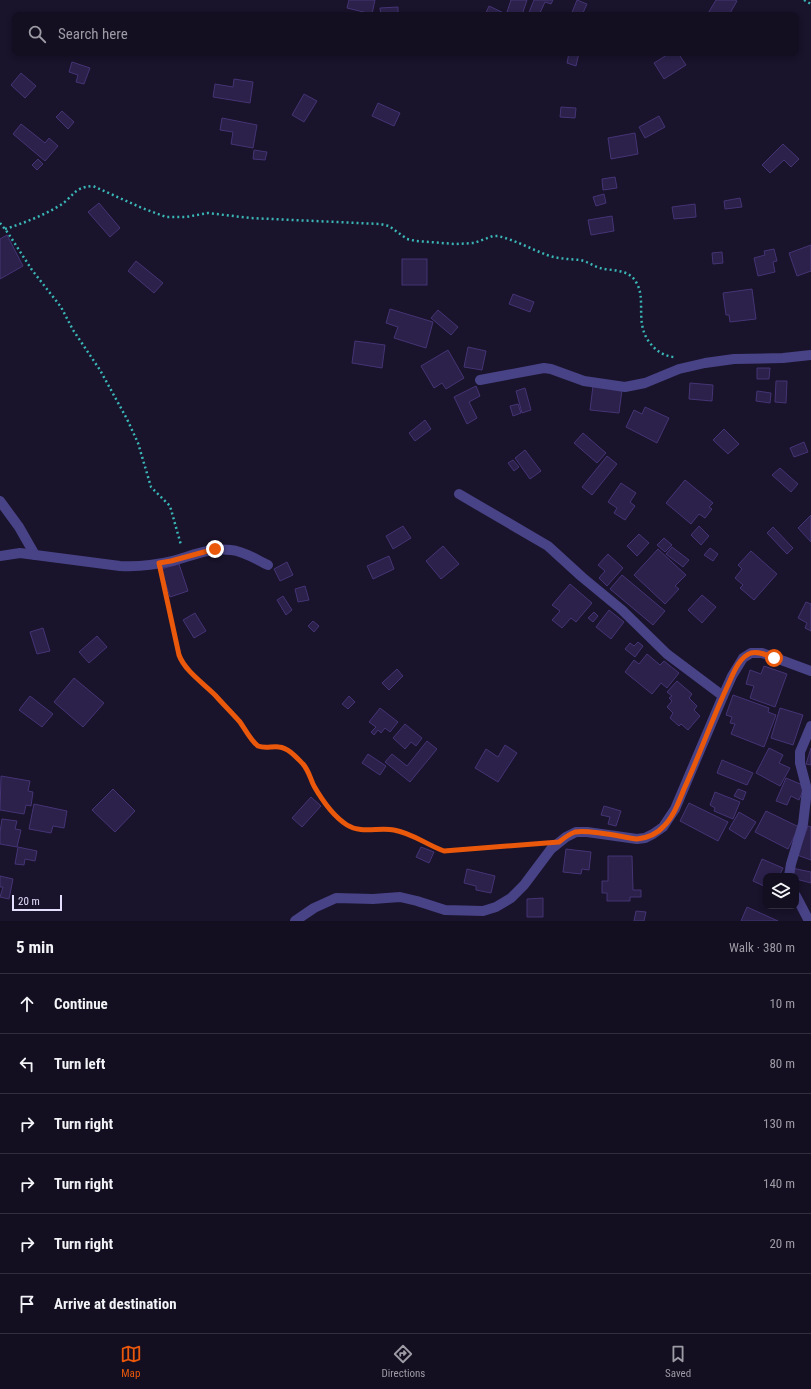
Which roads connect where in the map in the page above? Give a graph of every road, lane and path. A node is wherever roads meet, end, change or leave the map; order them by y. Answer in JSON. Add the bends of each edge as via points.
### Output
{"nodes":[{"id":1,"x":804,"y":0,"type":"edge"},
{"id":2,"x":811,"y":4,"type":"edge"},
{"id":3,"x":0,"y":223,"type":"edge"},
{"id":4,"x":5,"y":229,"type":"junction"},
{"id":5,"x":811,"y":355,"type":"edge"},
{"id":6,"x":676,"y":357,"type":"dead end"},
{"id":7,"x":480,"y":380,"type":"dead end"},
{"id":8,"x":459,"y":494,"type":"dead end"},
{"id":9,"x":0,"y":501,"type":"edge"},
{"id":10,"x":34,"y":555,"type":"junction"},
{"id":11,"x":0,"y":556,"type":"edge"},
{"id":12,"x":185,"y":557,"type":"junction"},
{"id":13,"x":159,"y":563,"type":"junction"},
{"id":14,"x":268,"y":565,"type":"dead end"},
{"id":15,"x":811,"y":672,"type":"edge"},
{"id":16,"x":723,"y":696,"type":"junction"},
{"id":17,"x":811,"y":726,"type":"edge"},
{"id":18,"x":559,"y":842,"type":"junction"},
{"id":19,"x":790,"y":873,"type":"edge"},
{"id":20,"x":799,"y":902,"type":"edge"},
{"id":21,"x":295,"y":921,"type":"edge"},
{"id":22,"x":809,"y":921,"type":"edge"}],
"edges":[{"from":1,"to":2,"type":"path"},
{"from":3,"to":4,"type":"path"},
{"from":4,"to":6,"type":"path","via":[[25,223],[61,205],[78,189],[93,186],[166,217],[208,213],[380,224],[389,226],[416,241],[455,244],[474,243],[498,236],[547,255],[580,260],[633,278],[640,290],[643,332],[654,349]]},
{"from":4,"to":12,"type":"path","via":[[60,307],[100,370],[138,443],[151,487],[167,502],[172,511]]},
{"from":5,"to":7,"type":"street","via":[[705,363],[625,387],[584,381],[544,368]]},
{"from":8,"to":16,"type":"street","via":[[548,546],[622,610],[667,654]]},
{"from":9,"to":10,"type":"street","via":[[19,527]]},
{"from":10,"to":11,"type":"street","via":[[20,553]]},
{"from":10,"to":13,"type":"street","via":[[135,567]]},
{"from":12,"to":13,"type":"street"},
{"from":12,"to":14,"type":"street","via":[[215,549],[229,550]]},
{"from":13,"to":18,"type":"path","via":[[179,655],[184,663],[239,721],[256,744],[262,747],[286,748],[309,772],[322,798],[348,826],[360,830],[393,830],[409,833],[444,851]]},
{"from":15,"to":16,"type":"street","via":[[762,653],[751,653],[743,658]]},
{"from":16,"to":18,"type":"street","via":[[678,802],[663,827],[645,838],[576,832]]},
{"from":17,"to":19,"type":"street","via":[[800,752],[807,790],[803,824]]},
{"from":18,"to":21,"type":"street","via":[[511,898],[483,912],[445,910],[400,897],[336,898],[318,905]]},
{"from":20,"to":22,"type":"street"}]}
